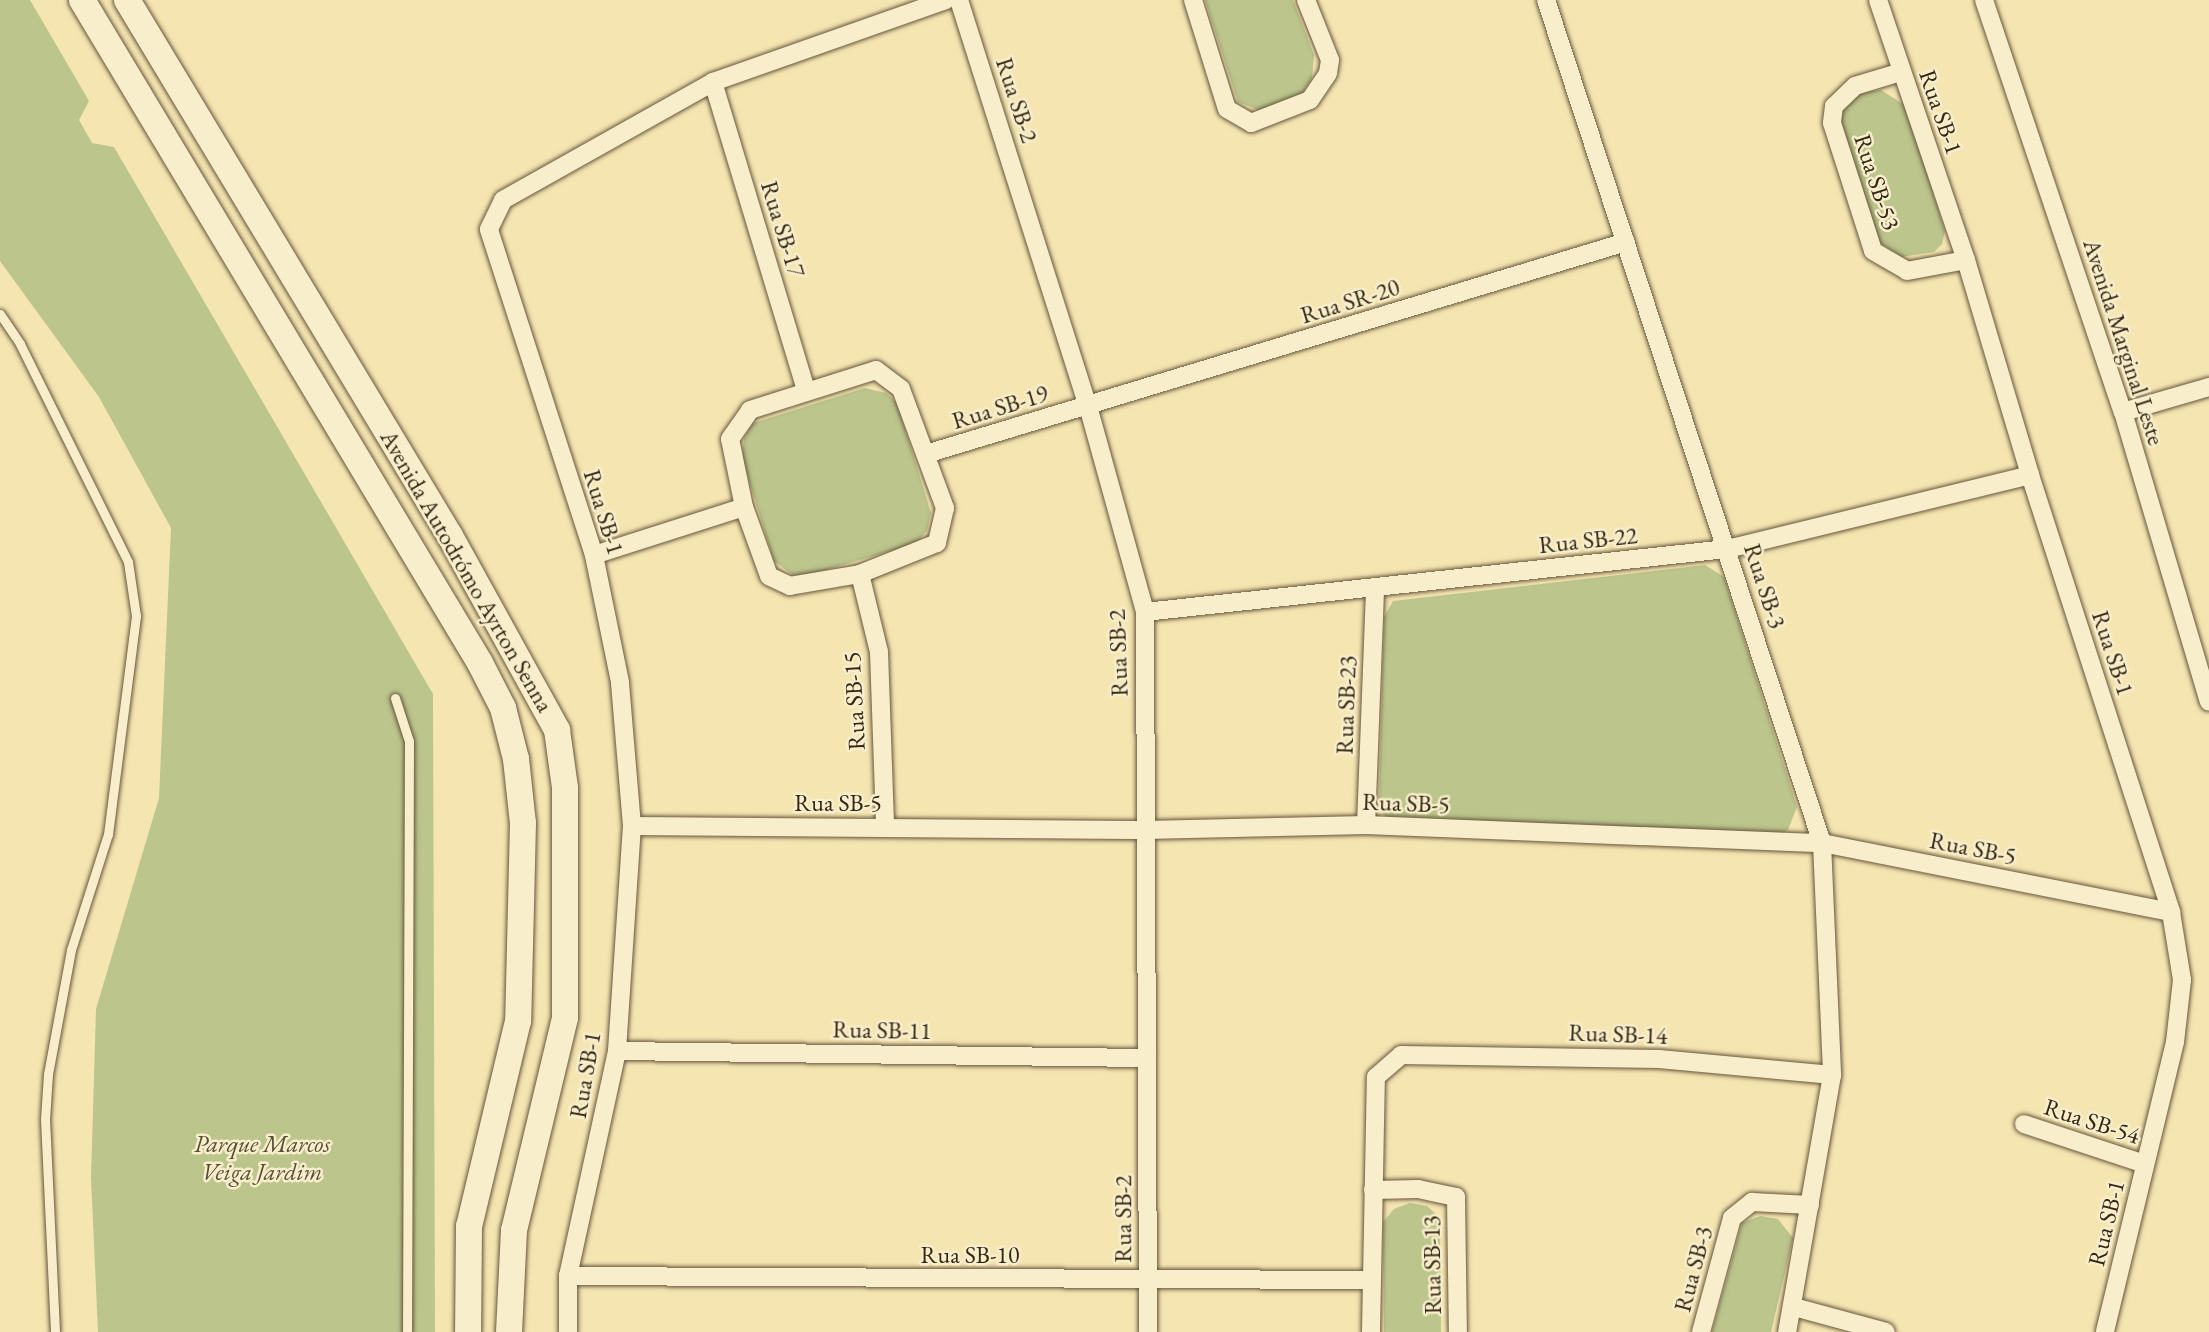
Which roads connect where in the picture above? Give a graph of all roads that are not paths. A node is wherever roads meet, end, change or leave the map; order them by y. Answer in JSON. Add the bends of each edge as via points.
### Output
{"nodes":[{"id":1,"x":82,"y":0,"type":"edge"},
{"id":2,"x":127,"y":0,"type":"edge"},
{"id":3,"x":946,"y":0,"type":"edge"},
{"id":4,"x":959,"y":0,"type":"edge"},
{"id":5,"x":1193,"y":0,"type":"edge"},
{"id":6,"x":1306,"y":0,"type":"edge"},
{"id":7,"x":1546,"y":0,"type":"edge"},
{"id":8,"x":1878,"y":0,"type":"edge"},
{"id":9,"x":1984,"y":0,"type":"edge"},
{"id":10,"x":1901,"y":72,"type":"junction"},
{"id":11,"x":713,"y":82,"type":"junction"},
{"id":12,"x":1626,"y":242,"type":"junction"},
{"id":13,"x":1966,"y":260,"type":"junction"},
{"id":14,"x":303,"y":293,"type":"junction"},
{"id":15,"x":265,"y":311,"type":"junction"},
{"id":16,"x":0,"y":314,"type":"edge"},
{"id":17,"x":2209,"y":387,"type":"edge"},
{"id":18,"x":806,"y":390,"type":"junction"},
{"id":19,"x":1088,"y":406,"type":"junction"},
{"id":20,"x":2123,"y":412,"type":"junction"},
{"id":21,"x":926,"y":454,"type":"junction"},
{"id":22,"x":2030,"y":475,"type":"junction"},
{"id":23,"x":744,"y":506,"type":"junction"},
{"id":24,"x":1727,"y":550,"type":"junction"},
{"id":25,"x":593,"y":555,"type":"junction"},
{"id":26,"x":860,"y":574,"type":"junction"},
{"id":27,"x":1375,"y":587,"type":"junction"},
{"id":28,"x":1145,"y":612,"type":"junction"},
{"id":29,"x":394,"y":698,"type":"dead end"},
{"id":30,"x":2209,"y":702,"type":"edge"},
{"id":31,"x":1366,"y":825,"type":"junction"},
{"id":32,"x":632,"y":826,"type":"junction"},
{"id":33,"x":885,"y":828,"type":"junction"},
{"id":34,"x":1144,"y":830,"type":"junction"},
{"id":35,"x":1822,"y":842,"type":"junction"},
{"id":36,"x":2171,"y":912,"type":"junction"},
{"id":37,"x":617,"y":1051,"type":"junction"},
{"id":38,"x":1146,"y":1058,"type":"junction"},
{"id":39,"x":1832,"y":1075,"type":"junction"},
{"id":40,"x":2024,"y":1125,"type":"dead end"},
{"id":41,"x":2145,"y":1164,"type":"junction"},
{"id":42,"x":1373,"y":1190,"type":"junction"},
{"id":43,"x":1810,"y":1205,"type":"junction"},
{"id":44,"x":568,"y":1276,"type":"junction"},
{"id":45,"x":1147,"y":1280,"type":"junction"},
{"id":46,"x":1371,"y":1280,"type":"junction"},
{"id":47,"x":1794,"y":1307,"type":"junction"},
{"id":48,"x":55,"y":1332,"type":"edge"},
{"id":49,"x":407,"y":1332,"type":"edge"},
{"id":50,"x":468,"y":1332,"type":"edge"},
{"id":51,"x":509,"y":1332,"type":"edge"},
{"id":52,"x":568,"y":1332,"type":"edge"},
{"id":53,"x":1148,"y":1332,"type":"edge"},
{"id":54,"x":1371,"y":1332,"type":"edge"},
{"id":55,"x":1458,"y":1332,"type":"edge"},
{"id":56,"x":1701,"y":1332,"type":"edge"},
{"id":57,"x":1787,"y":1332,"type":"edge"},
{"id":58,"x":1886,"y":1332,"type":"edge"},
{"id":59,"x":2105,"y":1332,"type":"edge"}],
"edges":[{"from":1,"to":15,"type":"street","name":"Avenida Autodrómo Ayrton Senna"},
{"from":2,"to":14,"type":"street","name":"Avenida Autodrómo Ayrton Senna"},
{"from":3,"to":11,"type":"street","name":"Rua SB-1"},
{"from":4,"to":19,"type":"street","name":"Rua SB-2"},
{"from":5,"to":6,"type":"street","via":[[1227,109],[1251,123],[1310,100],[1328,73],[1330,60]]},
{"from":7,"to":12,"type":"street","name":"Rua SB-3"},
{"from":8,"to":10,"type":"street","name":"Rua SB-1"},
{"from":9,"to":20,"type":"street","name":"Avenida Marginal Leste"},
{"from":10,"to":13,"type":"street","name":"Rua SB-1"},
{"from":10,"to":13,"type":"street","name":"Rua SB-53","via":[[1855,86],[1833,106],[1832,123],[1873,251],[1907,271]]},
{"from":11,"to":18,"type":"street","name":"Rua SB-17"},
{"from":11,"to":25,"type":"street","name":"Rua SB-1","via":[[503,200],[489,229]]},
{"from":12,"to":19,"type":"street","name":"Rua SR-20"},
{"from":12,"to":24,"type":"street","name":"Rua SB-3"},
{"from":13,"to":22,"type":"street","name":"Rua SB-1"},
{"from":14,"to":15,"type":"street"},
{"from":14,"to":51,"type":"street","name":"Avenida Autodrómo Ayrton Senna","via":[[450,536],[557,730],[565,788],[565,1018],[514,1230]]},
{"from":15,"to":50,"type":"street","name":"Avenida Autodrómo Ayrton Senna","via":[[480,663],[503,708],[516,759],[523,872],[518,1021],[469,1226]]},
{"from":16,"to":48,"type":"lane","via":[[20,344],[128,562],[136,616],[108,834],[71,950],[48,1074],[45,1119]]},
{"from":17,"to":20,"type":"street"},
{"from":18,"to":21,"type":"street","name":"Rua SB-19","via":[[876,370],[901,389]]},
{"from":18,"to":23,"type":"street","via":[[750,410],[730,439]]},
{"from":19,"to":21,"type":"street","name":"Rua SB-19"},
{"from":19,"to":28,"type":"street","name":"Rua SB-2"},
{"from":20,"to":30,"type":"street","name":"Avenida Marginal Leste"},
{"from":21,"to":26,"type":"street","name":"Rua SB-19","via":[[946,508],[937,543]]},
{"from":22,"to":24,"type":"street","name":"Rua SB-22"},
{"from":22,"to":36,"type":"street","name":"Rua SB-1"},
{"from":23,"to":25,"type":"street"},
{"from":23,"to":26,"type":"street","via":[[769,576],[790,586]]},
{"from":24,"to":27,"type":"street","name":"Rua SB-22"},
{"from":24,"to":35,"type":"street","name":"Rua SB-3"},
{"from":25,"to":32,"type":"street","name":"Rua SB-1","via":[[620,682]]},
{"from":26,"to":33,"type":"street","name":"Rua SB-15","via":[[879,652]]},
{"from":27,"to":28,"type":"street","name":"Rua SB-22"},
{"from":27,"to":31,"type":"street","name":"Rua SB-23"},
{"from":28,"to":34,"type":"street","name":"Rua SB-2"},
{"from":29,"to":49,"type":"lane","via":[[409,741]]},
{"from":31,"to":34,"type":"street","name":"Rua SB-5"},
{"from":31,"to":35,"type":"street","name":"Rua SB-5"},
{"from":32,"to":33,"type":"street","name":"Rua SB-5"},
{"from":32,"to":37,"type":"street","name":"Rua SB-1"},
{"from":33,"to":34,"type":"street","name":"Rua SB-5"},
{"from":34,"to":38,"type":"street","name":"Rua SB-2"},
{"from":35,"to":36,"type":"street","name":"Rua SB-5"},
{"from":35,"to":39,"type":"street","name":"Rua SB-3"},
{"from":36,"to":41,"type":"street","name":"Rua SB-1","via":[[2182,980],[2175,1042]]},
{"from":37,"to":38,"type":"street","name":"Rua SB-11"},
{"from":37,"to":44,"type":"street","name":"Rua SB-1"},
{"from":38,"to":45,"type":"street","name":"Rua SB-2"},
{"from":39,"to":42,"type":"street","name":"Rua SB-14","via":[[1659,1059],[1401,1055],[1376,1077]]},
{"from":39,"to":43,"type":"street","name":"Rua SB-3"},
{"from":40,"to":41,"type":"street","name":"Rua SB-54"},
{"from":41,"to":59,"type":"street","name":"Rua SB-1"},
{"from":42,"to":46,"type":"street"},
{"from":42,"to":55,"type":"street","name":"Rua SB-13","via":[[1418,1189],[1456,1197]]},
{"from":43,"to":47,"type":"street","name":"Rua SB-3"},
{"from":43,"to":56,"type":"street","name":"Rua SB-3","via":[[1752,1202],[1732,1218]]},
{"from":44,"to":45,"type":"street","name":"Rua SB-10"},
{"from":44,"to":52,"type":"street","name":"Rua SB-1"},
{"from":45,"to":46,"type":"street","name":"Rua SB-10"},
{"from":45,"to":53,"type":"street","name":"Rua SB-2"},
{"from":46,"to":54,"type":"street"},
{"from":47,"to":57,"type":"street","name":"Rua SB-3"},
{"from":47,"to":58,"type":"street"}]}
